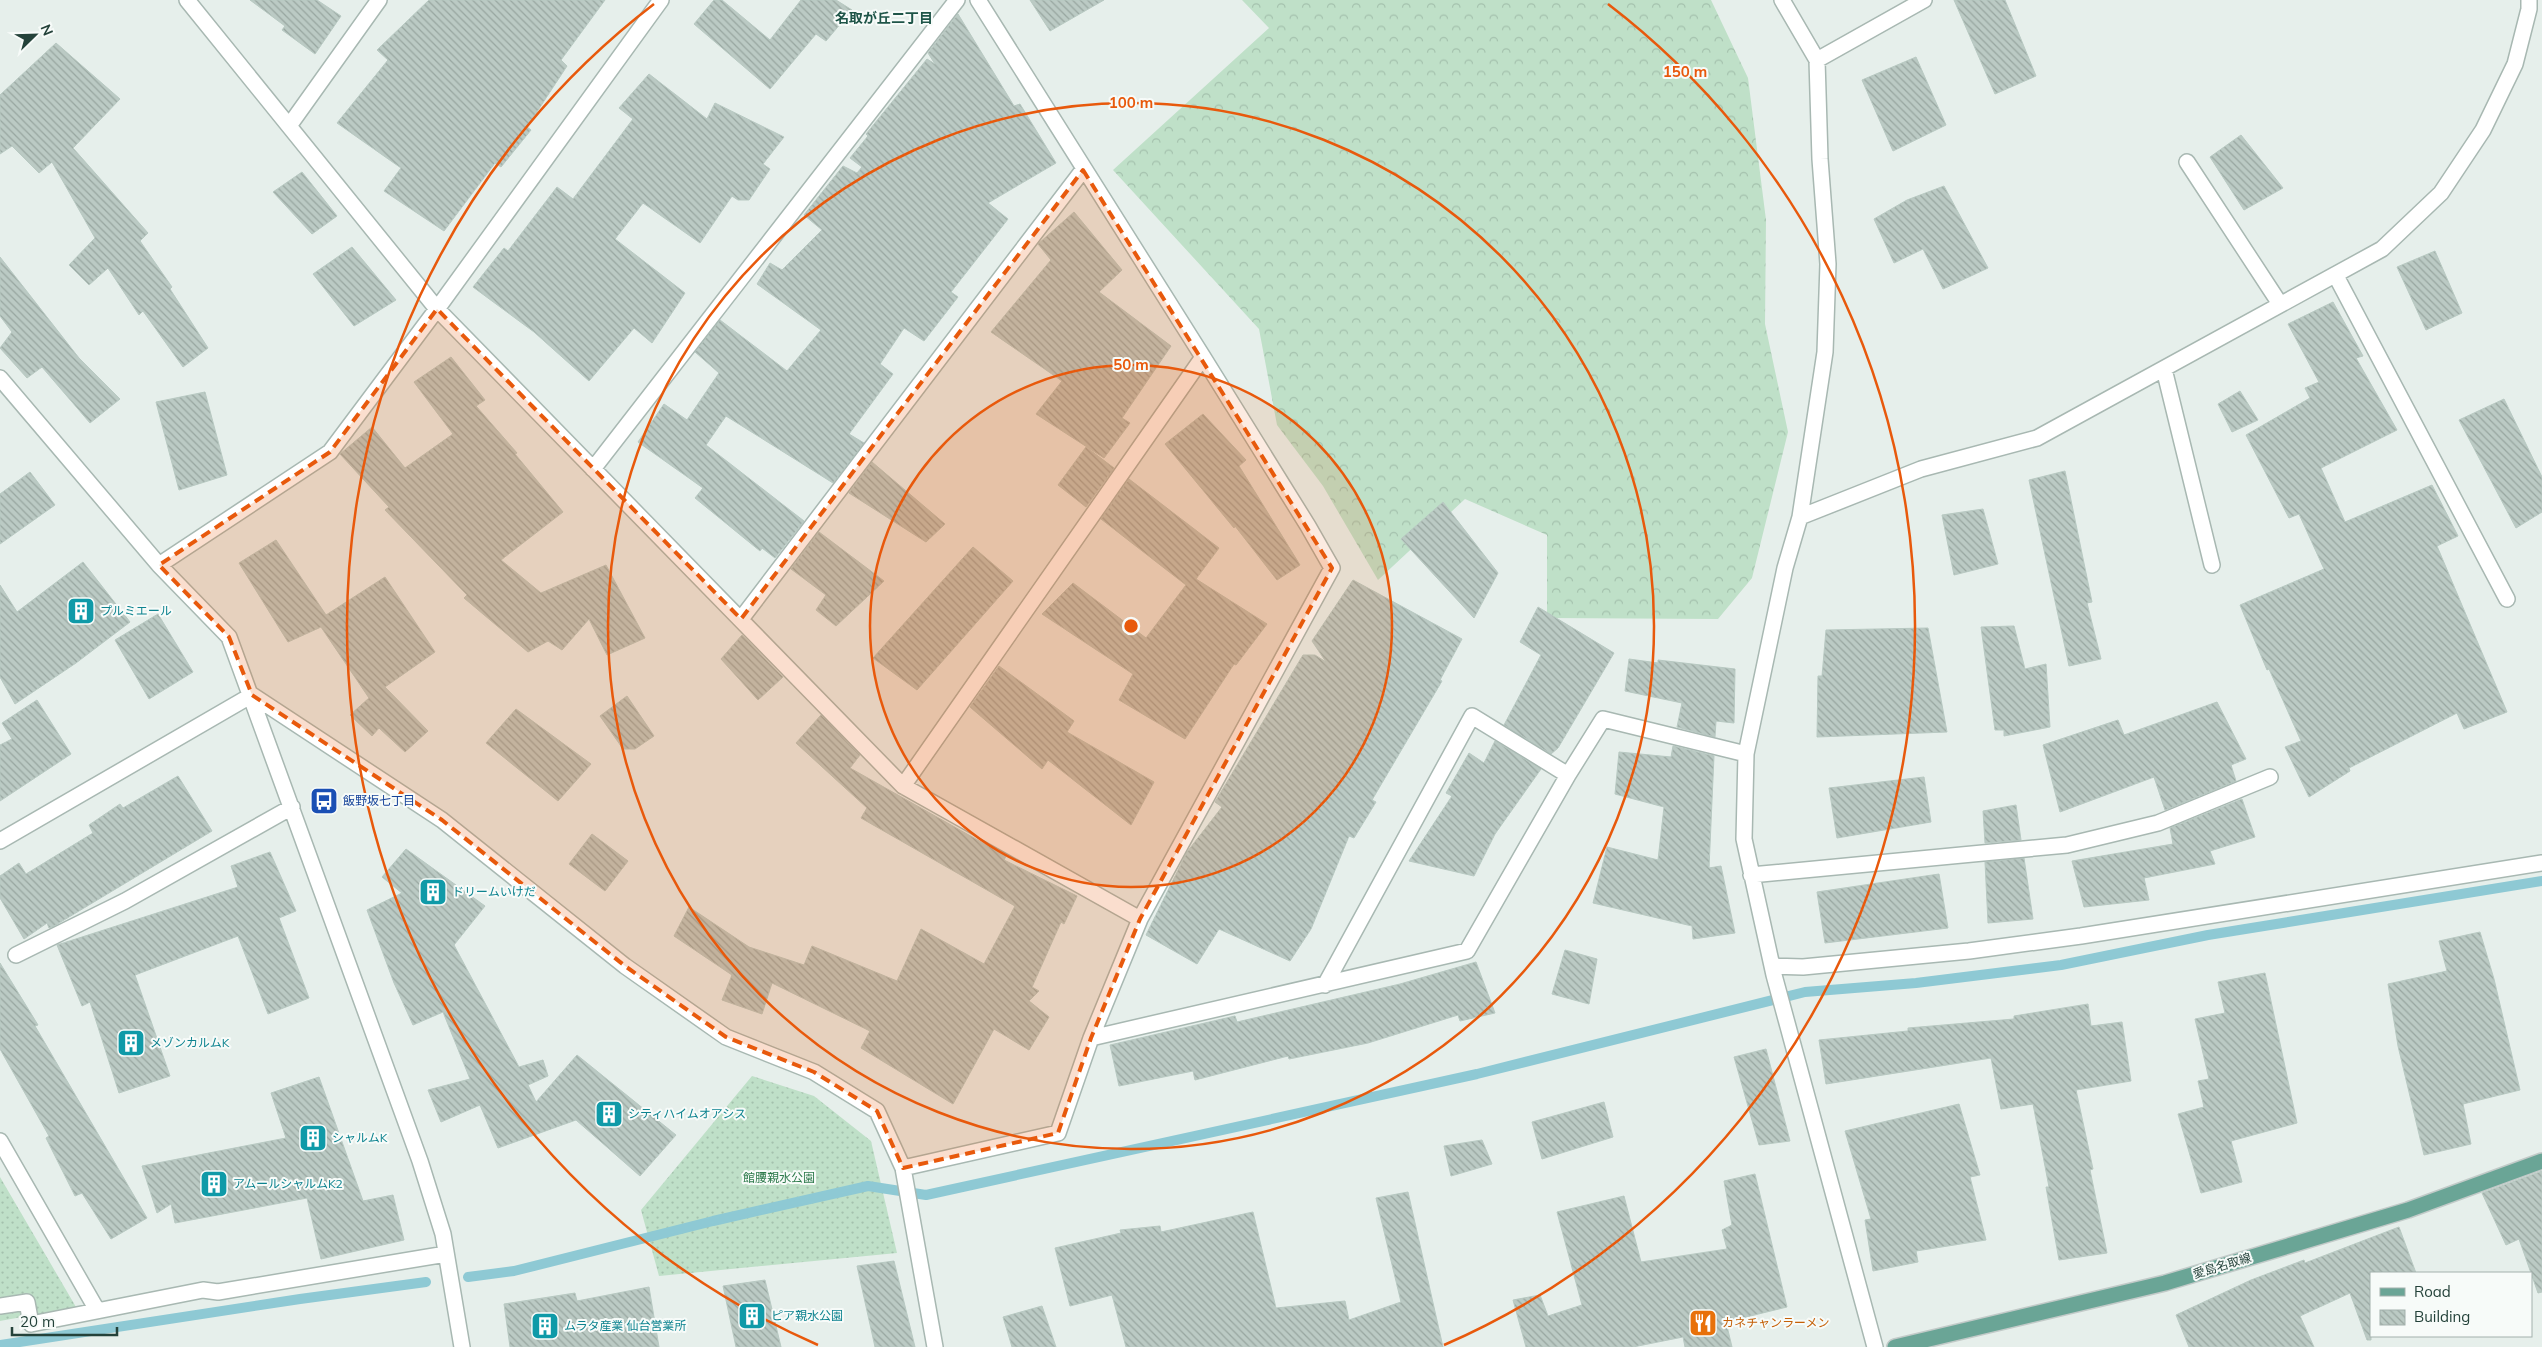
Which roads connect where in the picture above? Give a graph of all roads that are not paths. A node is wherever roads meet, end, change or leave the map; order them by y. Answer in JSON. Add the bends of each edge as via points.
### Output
{"nodes":[{"id":1,"x":187,"y":0,"type":"edge"},
{"id":2,"x":379,"y":0,"type":"edge"},
{"id":3,"x":660,"y":0,"type":"edge"},
{"id":4,"x":957,"y":0,"type":"edge"},
{"id":5,"x":978,"y":0,"type":"edge"},
{"id":6,"x":1782,"y":0,"type":"edge"},
{"id":7,"x":1924,"y":0,"type":"edge"},
{"id":8,"x":2529,"y":0,"type":"edge"},
{"id":9,"x":1817,"y":60,"type":"junction"},
{"id":10,"x":289,"y":126,"type":"junction"},
{"id":11,"x":2187,"y":162,"type":"dead end"},
{"id":12,"x":1083,"y":170,"type":"junction"},
{"id":13,"x":2336,"y":276,"type":"junction"},
{"id":14,"x":2280,"y":304,"type":"junction"},
{"id":15,"x":437,"y":308,"type":"junction"},
{"id":16,"x":1203,"y":357,"type":"junction"},
{"id":17,"x":2164,"y":369,"type":"junction"},
{"id":18,"x":0,"y":378,"type":"edge"},
{"id":19,"x":593,"y":469,"type":"junction"},
{"id":20,"x":1800,"y":517,"type":"junction"},
{"id":21,"x":159,"y":565,"type":"junction"},
{"id":22,"x":2212,"y":565,"type":"dead end"},
{"id":23,"x":2507,"y":599,"type":"dead end"},
{"id":24,"x":741,"y":619,"type":"junction"},
{"id":25,"x":252,"y":694,"type":"junction"},
{"id":26,"x":1746,"y":754,"type":"junction"},
{"id":27,"x":1568,"y":774,"type":"junction"},
{"id":28,"x":2270,"y":777,"type":"dead end"},
{"id":29,"x":903,"y":786,"type":"junction"},
{"id":30,"x":292,"y":807,"type":"junction"},
{"id":31,"x":0,"y":841,"type":"edge"},
{"id":32,"x":2542,"y":862,"type":"edge"},
{"id":33,"x":1751,"y":875,"type":"junction"},
{"id":34,"x":1140,"y":919,"type":"junction"},
{"id":35,"x":16,"y":955,"type":"dead end"},
{"id":36,"x":1773,"y":970,"type":"junction"},
{"id":37,"x":1325,"y":985,"type":"junction"},
{"id":38,"x":1091,"y":1038,"type":"junction"},
{"id":39,"x":0,"y":1141,"type":"edge"},
{"id":40,"x":2542,"y":1161,"type":"edge"},
{"id":41,"x":903,"y":1168,"type":"junction"},
{"id":42,"x":446,"y":1254,"type":"junction"},
{"id":43,"x":0,"y":1306,"type":"edge"},
{"id":44,"x":97,"y":1310,"type":"junction"},
{"id":45,"x":1917,"y":1344,"type":"edge"},
{"id":46,"x":462,"y":1347,"type":"edge"},
{"id":47,"x":935,"y":1347,"type":"edge"},
{"id":48,"x":1875,"y":1347,"type":"edge"},
{"id":49,"x":1895,"y":1347,"type":"edge"}],
"edges":[{"from":1,"to":10,"type":"street"},
{"from":2,"to":10,"type":"street"},
{"from":3,"to":15,"type":"street"},
{"from":4,"to":19,"type":"street"},
{"from":5,"to":12,"type":"street"},
{"from":6,"to":9,"type":"street"},
{"from":7,"to":9,"type":"street"},
{"from":8,"to":13,"type":"street","via":[[2516,64],[2483,130],[2441,193],[2382,249]]},
{"from":9,"to":20,"type":"street","via":[[1828,264],[1826,342]]},
{"from":10,"to":15,"type":"street"},
{"from":11,"to":14,"type":"street"},
{"from":12,"to":16,"type":"street"},
{"from":12,"to":24,"type":"street"},
{"from":13,"to":14,"type":"street"},
{"from":13,"to":23,"type":"street"},
{"from":14,"to":17,"type":"street"},
{"from":15,"to":19,"type":"street"},
{"from":15,"to":21,"type":"street","via":[[330,452]]},
{"from":16,"to":29,"type":"street"},
{"from":16,"to":34,"type":"street","via":[[1332,568]]},
{"from":17,"to":20,"type":"street","via":[[2037,438],[1921,469]]},
{"from":17,"to":22,"type":"street"},
{"from":18,"to":21,"type":"street"},
{"from":19,"to":24,"type":"street"},
{"from":20,"to":26,"type":"street","via":[[1785,568]]},
{"from":21,"to":25,"type":"street","via":[[229,637]]},
{"from":24,"to":29,"type":"street"},
{"from":25,"to":30,"type":"street"},
{"from":25,"to":31,"type":"street"},
{"from":25,"to":41,"type":"street","via":[[442,820],[625,966],[726,1037],[814,1072],[877,1111]]},
{"from":26,"to":27,"type":"street","via":[[1603,719]]},
{"from":26,"to":33,"type":"street","via":[[1744,839]]},
{"from":27,"to":37,"type":"street","via":[[1467,951]]},
{"from":27,"to":37,"type":"street","via":[[1472,716]]},
{"from":28,"to":33,"type":"street","via":[[2158,823],[2067,845]]},
{"from":29,"to":34,"type":"street"},
{"from":30,"to":35,"type":"street","via":[[125,900]]},
{"from":30,"to":42,"type":"street","via":[[420,1161]]},
{"from":32,"to":36,"type":"street","via":[[2081,936],[1969,951]]},
{"from":33,"to":36,"type":"street"},
{"from":34,"to":38,"type":"street"},
{"from":36,"to":48,"type":"street"},
{"from":37,"to":38,"type":"street"},
{"from":38,"to":41,"type":"street","via":[[1058,1133]]},
{"from":39,"to":44,"type":"street"},
{"from":40,"to":45,"type":"main road","name":"愛島名取線","via":[[2408,1210],[2165,1283]]},
{"from":41,"to":47,"type":"street"},
{"from":42,"to":44,"type":"street","via":[[218,1292],[203,1290]]},
{"from":42,"to":46,"type":"street"},
{"from":43,"to":44,"type":"street","via":[[28,1302],[31,1324]]},
{"from":45,"to":49,"type":"main road","name":"愛島名取線"}]}
